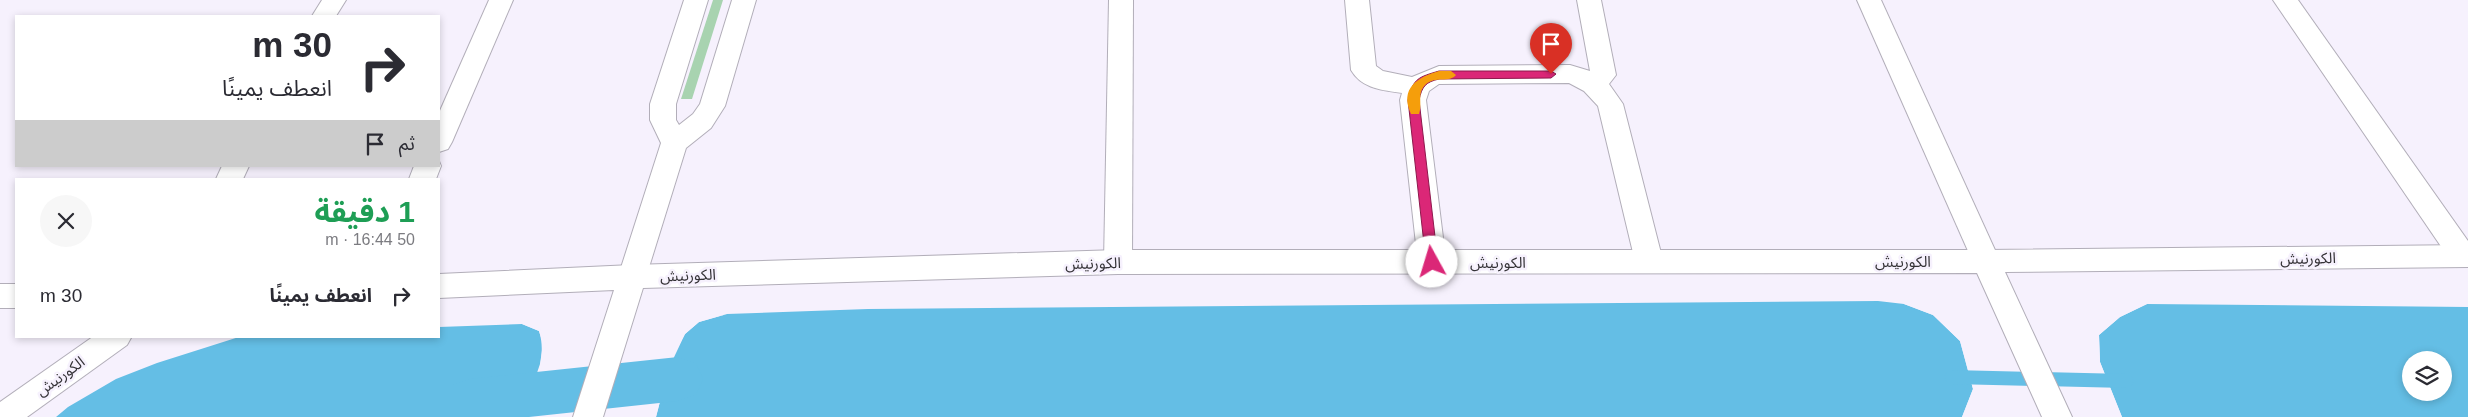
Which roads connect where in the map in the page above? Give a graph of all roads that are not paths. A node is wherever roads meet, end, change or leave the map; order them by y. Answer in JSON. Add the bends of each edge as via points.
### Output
{"nodes":[{"id":1,"x":334,"y":0,"type":"edge"},
{"id":2,"x":501,"y":0,"type":"edge"},
{"id":3,"x":696,"y":0,"type":"edge"},
{"id":4,"x":744,"y":0,"type":"edge"},
{"id":5,"x":1121,"y":0,"type":"edge"},
{"id":6,"x":1357,"y":0,"type":"edge"},
{"id":7,"x":1589,"y":0,"type":"edge"},
{"id":8,"x":1869,"y":0,"type":"edge"},
{"id":9,"x":2285,"y":0,"type":"edge"},
{"id":10,"x":325,"y":15,"type":"edge"},
{"id":11,"x":1592,"y":84,"type":"junction"},
{"id":12,"x":1417,"y":87,"type":"junction"},
{"id":13,"x":440,"y":140,"type":"edge"},
{"id":14,"x":674,"y":143,"type":"junction"},
{"id":15,"x":2466,"y":256,"type":"edge"},
{"id":16,"x":1986,"y":261,"type":"junction"},
{"id":17,"x":1118,"y":262,"type":"junction"},
{"id":18,"x":1432,"y":262,"type":"junction"},
{"id":19,"x":1649,"y":262,"type":"junction"},
{"id":20,"x":632,"y":277,"type":"junction"},
{"id":21,"x":440,"y":286,"type":"edge"},
{"id":22,"x":0,"y":296,"type":"edge"},
{"id":23,"x":15,"y":296,"type":"edge"},
{"id":24,"x":114,"y":338,"type":"edge"},
{"id":25,"x":3,"y":417,"type":"edge"},
{"id":26,"x":588,"y":417,"type":"edge"},
{"id":27,"x":2056,"y":417,"type":"edge"}],
"edges":[{"from":1,"to":10,"type":"street"},
{"from":2,"to":13,"type":"street"},
{"from":3,"to":14,"type":"street","via":[[663,104],[663,120]]},
{"from":4,"to":14,"type":"street","via":[[712,106],[702,121]]},
{"from":5,"to":17,"type":"street"},
{"from":6,"to":12,"type":"street","via":[[1364,70],[1376,80]]},
{"from":7,"to":11,"type":"street","via":[[1603,76]]},
{"from":8,"to":16,"type":"street"},
{"from":9,"to":15,"type":"street"},
{"from":11,"to":12,"type":"street","via":[[1570,74],[1439,75],[1425,79]]},
{"from":11,"to":19,"type":"street","via":[[1610,104]]},
{"from":12,"to":18,"type":"street","via":[[1414,100]]},
{"from":14,"to":20,"type":"street"},
{"from":15,"to":16,"type":"street","name":"الكورنيش"},
{"from":16,"to":19,"type":"street","name":"الكورنيش"},
{"from":16,"to":27,"type":"street"},
{"from":17,"to":18,"type":"street","name":"الكورنيش"},
{"from":17,"to":20,"type":"street","name":"الكورنيش"},
{"from":18,"to":19,"type":"street","name":"الكورنيش"},
{"from":20,"to":21,"type":"street","name":"الكورنيش"},
{"from":20,"to":26,"type":"street"},
{"from":22,"to":23,"type":"street"},
{"from":24,"to":25,"type":"street","name":"الكورنيش"}]}
